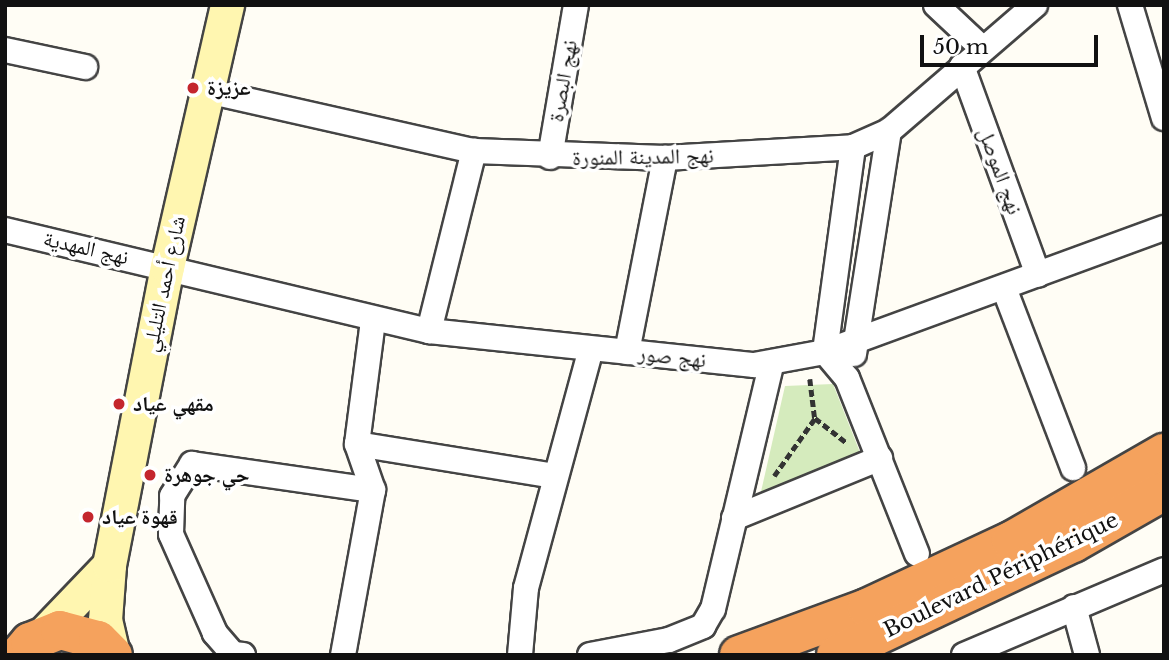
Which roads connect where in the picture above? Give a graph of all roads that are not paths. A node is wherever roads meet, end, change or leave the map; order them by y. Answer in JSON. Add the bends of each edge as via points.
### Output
{"nodes":[{"id":1,"x":228,"y":5,"type":"edge"},
{"id":2,"x":576,"y":5,"type":"edge"},
{"id":3,"x":936,"y":5,"type":"edge"},
{"id":4,"x":1035,"y":5,"type":"edge"},
{"id":5,"x":1130,"y":5,"type":"edge"},
{"id":6,"x":983,"y":48,"type":"junction"},
{"id":7,"x":5,"y":50,"type":"edge"},
{"id":8,"x":1154,"y":50,"type":"edge"},
{"id":9,"x":962,"y":66,"type":"junction"},
{"id":10,"x":85,"y":67,"type":"dead end"},
{"id":11,"x":207,"y":91,"type":"junction"},
{"id":12,"x":1164,"y":118,"type":"edge"},
{"id":13,"x":889,"y":131,"type":"junction"},
{"id":14,"x":853,"y":147,"type":"junction"},
{"id":15,"x":474,"y":151,"type":"junction"},
{"id":16,"x":550,"y":157,"type":"junction"},
{"id":17,"x":665,"y":158,"type":"junction"},
{"id":18,"x":1164,"y":228,"type":"edge"},
{"id":19,"x":5,"y":230,"type":"edge"},
{"id":20,"x":167,"y":267,"type":"junction"},
{"id":21,"x":1038,"y":275,"type":"junction"},
{"id":22,"x":1004,"y":288,"type":"junction"},
{"id":23,"x":373,"y":321,"type":"junction"},
{"id":24,"x":429,"y":331,"type":"junction"},
{"id":25,"x":857,"y":341,"type":"junction"},
{"id":26,"x":591,"y":349,"type":"junction"},
{"id":27,"x":627,"y":352,"type":"junction"},
{"id":28,"x":814,"y":355,"type":"junction"},
{"id":29,"x":771,"y":365,"type":"junction"},
{"id":30,"x":847,"y":378,"type":"junction"},
{"id":31,"x":357,"y":444,"type":"junction"},
{"id":32,"x":1164,"y":453,"type":"edge"},
{"id":33,"x":880,"y":458,"type":"junction"},
{"id":34,"x":1073,"y":468,"type":"dead end"},
{"id":35,"x":555,"y":476,"type":"junction"},
{"id":36,"x":373,"y":490,"type":"junction"},
{"id":37,"x":1164,"y":491,"type":"edge"},
{"id":38,"x":734,"y":518,"type":"junction"},
{"id":39,"x":917,"y":554,"type":"dead end"},
{"id":40,"x":109,"y":565,"type":"junction"},
{"id":41,"x":1164,"y":569,"type":"edge"},
{"id":42,"x":1074,"y":607,"type":"junction"},
{"id":43,"x":22,"y":648,"type":"edge"},
{"id":44,"x":113,"y":654,"type":"edge"},
{"id":45,"x":243,"y":655,"type":"edge"},
{"id":46,"x":343,"y":655,"type":"edge"},
{"id":47,"x":520,"y":655,"type":"edge"},
{"id":48,"x":590,"y":655,"type":"edge"},
{"id":49,"x":739,"y":655,"type":"edge"},
{"id":50,"x":835,"y":655,"type":"edge"},
{"id":51,"x":964,"y":655,"type":"edge"},
{"id":52,"x":1087,"y":655,"type":"edge"}],
"edges":[{"from":1,"to":11,"type":"street","name":"شارع أحمد التليلي"},
{"from":2,"to":16,"type":"street","name":"نهج البصرة"},
{"from":3,"to":6,"type":"street"},
{"from":4,"to":6,"type":"street","name":"نهج المدينة المنورة"},
{"from":5,"to":8,"type":"street"},
{"from":6,"to":9,"type":"street","name":"نهج المدينة المنورة"},
{"from":7,"to":10,"type":"street"},
{"from":8,"to":12,"type":"street"},
{"from":9,"to":13,"type":"street","name":"نهج المدينة المنورة"},
{"from":9,"to":21,"type":"street","name":"نهج الموصل"},
{"from":11,"to":15,"type":"street","name":"نهج المدينة المنورة"},
{"from":11,"to":20,"type":"street","name":"شارع أحمد التليلي"},
{"from":13,"to":14,"type":"street","name":"نهج المدينة المنورة"},
{"from":13,"to":25,"type":"street"},
{"from":14,"to":17,"type":"street","name":"نهج المدينة المنورة"},
{"from":14,"to":28,"type":"street"},
{"from":15,"to":16,"type":"street","name":"نهج المدينة المنورة"},
{"from":15,"to":24,"type":"street"},
{"from":16,"to":17,"type":"street","name":"نهج المدينة المنورة"},
{"from":17,"to":27,"type":"street"},
{"from":18,"to":21,"type":"street","name":"نهج صور"},
{"from":19,"to":20,"type":"street","name":"نهج المهدية"},
{"from":20,"to":23,"type":"street","name":"نهج صور"},
{"from":20,"to":40,"type":"street","name":"شارع أحمد التليلي"},
{"from":21,"to":22,"type":"street","name":"نهج صور"},
{"from":22,"to":25,"type":"street","name":"نهج صور"},
{"from":22,"to":34,"type":"street"},
{"from":23,"to":24,"type":"street","name":"نهج صور"},
{"from":23,"to":31,"type":"street"},
{"from":24,"to":26,"type":"street","name":"نهج صور"},
{"from":25,"to":28,"type":"street","name":"نهج صور"},
{"from":25,"to":30,"type":"street"},
{"from":26,"to":27,"type":"street","name":"نهج صور"},
{"from":26,"to":35,"type":"street"},
{"from":27,"to":29,"type":"street","name":"نهج صور"},
{"from":28,"to":29,"type":"street","name":"نهج صور"},
{"from":28,"to":30,"type":"street"},
{"from":29,"to":38,"type":"street"},
{"from":30,"to":33,"type":"street"},
{"from":31,"to":35,"type":"street"},
{"from":31,"to":36,"type":"street"},
{"from":32,"to":49,"type":"highway","name":"Boulevard Périphérique","via":[[1011,541],[867,608]]},
{"from":33,"to":38,"type":"street"},
{"from":33,"to":39,"type":"street"},
{"from":35,"to":47,"type":"street","via":[[526,588]]},
{"from":36,"to":45,"type":"street","via":[[192,464],[173,496],[171,534],[215,633],[233,653]]},
{"from":36,"to":46,"type":"street"},
{"from":37,"to":50,"type":"highway","name":"Boulevard Périphérique","via":[[1073,543]]},
{"from":38,"to":48,"type":"street","via":[[713,609],[703,626],[669,640]]},
{"from":40,"to":43,"type":"street"},
{"from":40,"to":44,"type":"street","name":"شارع أحمد التليلي","via":[[104,603]]},
{"from":41,"to":42,"type":"street"},
{"from":42,"to":51,"type":"street"},
{"from":42,"to":52,"type":"street"},
{"from":43,"to":44,"type":"highway","via":[[80,632]]}]}
